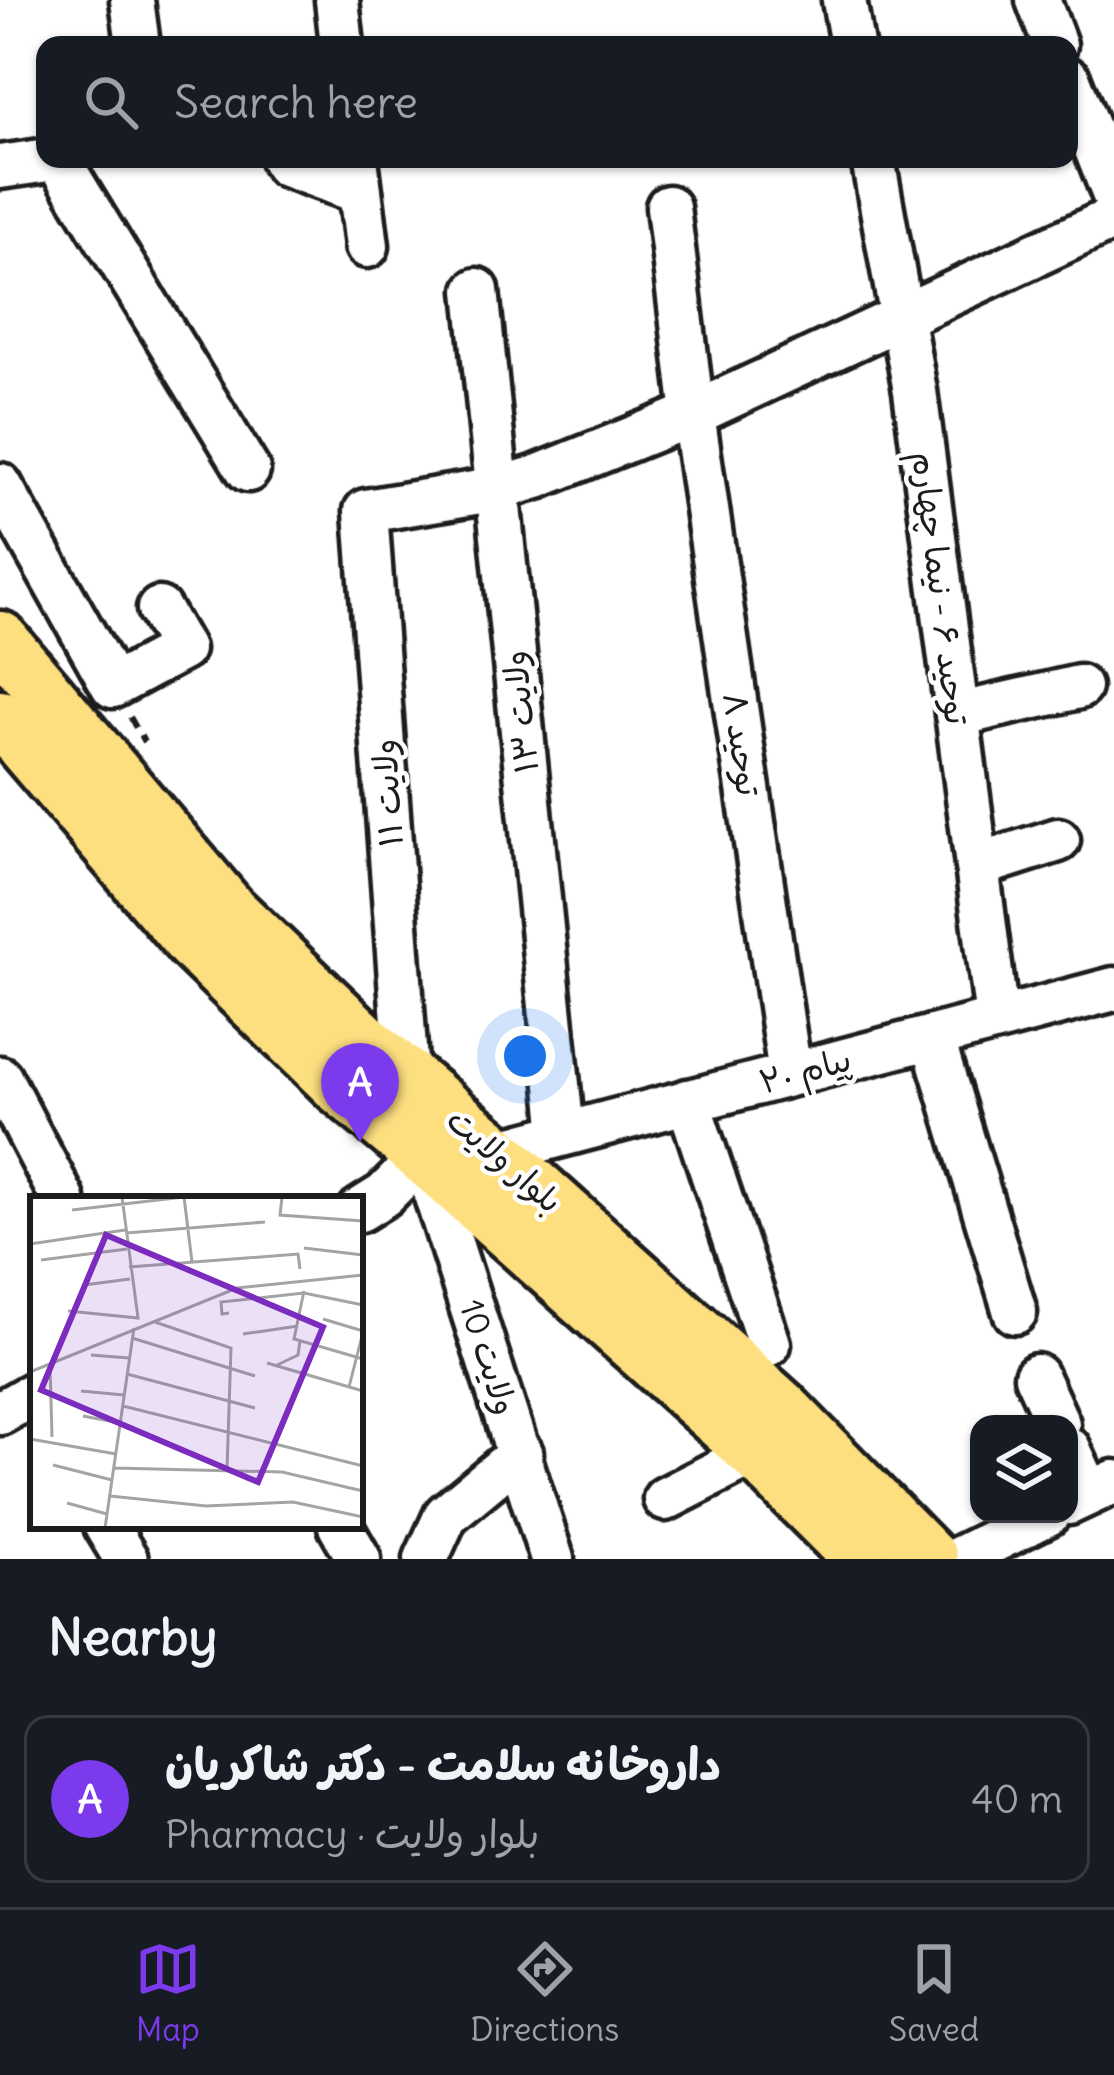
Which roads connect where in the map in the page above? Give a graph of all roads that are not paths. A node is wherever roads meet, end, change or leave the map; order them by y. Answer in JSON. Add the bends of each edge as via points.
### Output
{"nodes":[{"id":1,"x":132,"y":0,"type":"edge"},
{"id":2,"x":337,"y":0,"type":"edge"},
{"id":3,"x":1038,"y":0,"type":"edge"},
{"id":4,"x":137,"y":36,"type":"edge"},
{"id":5,"x":341,"y":36,"type":"edge"},
{"id":6,"x":1052,"y":36,"type":"edge"},
{"id":7,"x":1078,"y":103,"type":"edge"},
{"id":8,"x":36,"y":162,"type":"edge"},
{"id":9,"x":0,"y":167,"type":"edge"},
{"id":10,"x":62,"y":168,"type":"edge"},
{"id":11,"x":308,"y":168,"type":"edge"},
{"id":12,"x":875,"y":168,"type":"edge"},
{"id":13,"x":358,"y":175,"type":"edge"},
{"id":14,"x":1114,"y":195,"type":"edge"},
{"id":15,"x":668,"y":207,"type":"dead end"},
{"id":16,"x":1114,"y":218,"type":"edge"},
{"id":17,"x":367,"y":246,"type":"dead end"},
{"id":18,"x":477,"y":290,"type":"dead end"},
{"id":19,"x":902,"y":317,"type":"junction"},
{"id":20,"x":693,"y":414,"type":"junction"},
{"id":21,"x":248,"y":470,"type":"dead end"},
{"id":22,"x":0,"y":485,"type":"edge"},
{"id":23,"x":498,"y":490,"type":"junction"},
{"id":24,"x":159,"y":609,"type":"dead end"},
{"id":25,"x":0,"y":639,"type":"edge"},
{"id":26,"x":1079,"y":687,"type":"dead end"},
{"id":27,"x":957,"y":715,"type":"junction"},
{"id":28,"x":0,"y":718,"type":"edge"},
{"id":29,"x":1058,"y":841,"type":"dead end"},
{"id":30,"x":976,"y":866,"type":"junction"},
{"id":31,"x":1113,"y":994,"type":"edge"},
{"id":32,"x":997,"y":1019,"type":"junction"},
{"id":33,"x":932,"y":1037,"type":"junction"},
{"id":34,"x":790,"y":1074,"type":"junction"},
{"id":35,"x":407,"y":1076,"type":"junction"},
{"id":36,"x":0,"y":1078,"type":"edge"},
{"id":37,"x":688,"y":1101,"type":"junction"},
{"id":38,"x":563,"y":1134,"type":"junction"},
{"id":39,"x":497,"y":1152,"type":"junction"},
{"id":40,"x":422,"y":1156,"type":"junction"},
{"id":41,"x":60,"y":1196,"type":"edge"},
{"id":42,"x":363,"y":1208,"type":"edge"},
{"id":43,"x":1015,"y":1312,"type":"dead end"},
{"id":44,"x":769,"y":1344,"type":"dead end"},
{"id":45,"x":1036,"y":1376,"type":"dead end"},
{"id":46,"x":1054,"y":1415,"type":"edge"},
{"id":47,"x":521,"y":1453,"type":"junction"},
{"id":48,"x":755,"y":1453,"type":"junction"},
{"id":49,"x":665,"y":1498,"type":"dead end"},
{"id":50,"x":1030,"y":1523,"type":"edge"},
{"id":51,"x":108,"y":1529,"type":"edge"},
{"id":52,"x":342,"y":1529,"type":"edge"},
{"id":53,"x":126,"y":1559,"type":"edge"},
{"id":54,"x":358,"y":1559,"type":"edge"},
{"id":55,"x":426,"y":1559,"type":"edge"},
{"id":56,"x":552,"y":1559,"type":"edge"},
{"id":57,"x":861,"y":1559,"type":"edge"},
{"id":58,"x":930,"y":1559,"type":"edge"},
{"id":59,"x":957,"y":1559,"type":"edge"}],
"edges":[{"from":1,"to":4,"type":"street"},
{"from":2,"to":5,"type":"street"},
{"from":3,"to":6,"type":"street"},
{"from":7,"to":14,"type":"street"},
{"from":8,"to":9,"type":"street"},
{"from":10,"to":21,"type":"street"},
{"from":11,"to":13,"type":"street"},
{"from":12,"to":19,"type":"street","name":"توحید ۶ - نیما چهارم"},
{"from":13,"to":17,"type":"street"},
{"from":15,"to":20,"type":"street","name":"توحید ۸"},
{"from":16,"to":19,"type":"street"},
{"from":18,"to":23,"type":"street","name":"ولایت ۱۳"},
{"from":19,"to":20,"type":"street"},
{"from":19,"to":27,"type":"street","name":"توحید ۶ - نیما چهارم"},
{"from":20,"to":23,"type":"street"},
{"from":20,"to":34,"type":"street","name":"توحید ۸"},
{"from":22,"to":24,"type":"street","via":[[113,686],[182,649]]},
{"from":23,"to":35,"type":"street","name":"ولایت ۱۱","via":[[366,511]]},
{"from":23,"to":38,"type":"street","name":"ولایت ۱۳"},
{"from":25,"to":35,"type":"main road","name":"بلوار ولایت","via":[[230,910]]},
{"from":26,"to":27,"type":"street"},
{"from":27,"to":30,"type":"street","name":"توحید ۶ - نیما چهارم"},
{"from":28,"to":40,"type":"main road","name":"بلوار ولایت","via":[[193,944]]},
{"from":29,"to":30,"type":"street"},
{"from":30,"to":32,"type":"street","name":"توحید ۶ - نیما چهارم"},
{"from":31,"to":32,"type":"street","name":"پیام ۲۰"},
{"from":32,"to":33,"type":"street","name":"پیام ۲۰"},
{"from":33,"to":34,"type":"street","name":"پیام ۲۰"},
{"from":33,"to":43,"type":"street"},
{"from":34,"to":37,"type":"street","name":"پیام ۲۰"},
{"from":35,"to":39,"type":"main road","name":"بلوار ولایت"},
{"from":36,"to":41,"type":"street"},
{"from":37,"to":38,"type":"street","name":"پیام ۲۰"},
{"from":37,"to":44,"type":"street"},
{"from":38,"to":39,"type":"street","name":"پیام ۲۰"},
{"from":39,"to":58,"type":"main road","name":"بلوار ولایت","via":[[782,1407]]},
{"from":40,"to":42,"type":"street"},
{"from":40,"to":47,"type":"street","name":"ولایت 10"},
{"from":40,"to":48,"type":"main road","name":"بلوار ولایت"},
{"from":45,"to":46,"type":"street"},
{"from":47,"to":55,"type":"street","via":[[446,1515]]},
{"from":47,"to":56,"type":"street","name":"ولایت 10"},
{"from":48,"to":49,"type":"street"},
{"from":48,"to":57,"type":"main road","name":"بلوار ولایت"},
{"from":50,"to":59,"type":"street"},
{"from":51,"to":53,"type":"street"},
{"from":52,"to":54,"type":"street"}]}
